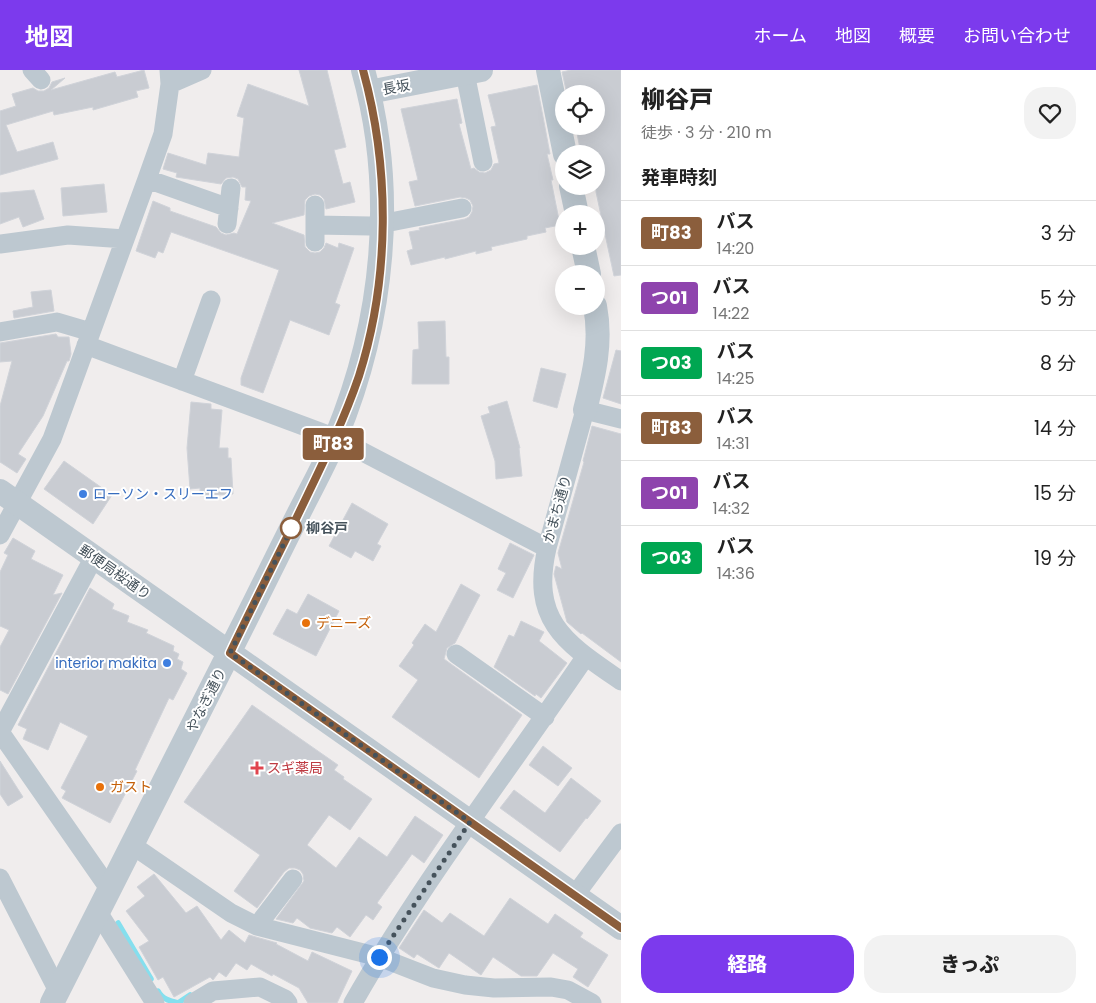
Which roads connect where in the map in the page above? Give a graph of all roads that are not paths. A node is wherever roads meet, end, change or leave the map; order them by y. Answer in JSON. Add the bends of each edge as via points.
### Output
{"nodes":[{"id":1,"x":202,"y":70,"type":"edge"},
{"id":2,"x":362,"y":70,"type":"edge"},
{"id":3,"x":548,"y":70,"type":"edge"},
{"id":4,"x":473,"y":72,"type":"edge"},
{"id":5,"x":169,"y":77,"type":"edge"},
{"id":6,"x":369,"y":92,"type":"junction"},
{"id":7,"x":563,"y":145,"type":"edge"},
{"id":8,"x":483,"y":162,"type":"dead end"},
{"id":9,"x":147,"y":180,"type":"junction"},
{"id":10,"x":231,"y":188,"type":"dead end"},
{"id":11,"x":315,"y":205,"type":"dead end"},
{"id":12,"x":462,"y":208,"type":"dead end"},
{"id":13,"x":382,"y":223,"type":"junction"},
{"id":14,"x":125,"y":239,"type":"junction"},
{"id":15,"x":0,"y":244,"type":"edge"},
{"id":16,"x":211,"y":300,"type":"dead end"},
{"id":17,"x":597,"y":315,"type":"edge"},
{"id":18,"x":0,"y":332,"type":"edge"},
{"id":19,"x":89,"y":338,"type":"junction"},
{"id":20,"x":182,"y":381,"type":"junction"},
{"id":21,"x":585,"y":410,"type":"junction"},
{"id":22,"x":621,"y":420,"type":"edge"},
{"id":23,"x":336,"y":438,"type":"junction"},
{"id":24,"x":8,"y":497,"type":"edge"},
{"id":25,"x":0,"y":535,"type":"edge"},
{"id":26,"x":546,"y":548,"type":"junction"},
{"id":27,"x":94,"y":557,"type":"junction"},
{"id":28,"x":230,"y":653,"type":"junction"},
{"id":29,"x":456,"y":654,"type":"dead end"},
{"id":30,"x":586,"y":656,"type":"junction"},
{"id":31,"x":621,"y":681,"type":"edge"},
{"id":32,"x":545,"y":717,"type":"junction"},
{"id":33,"x":0,"y":732,"type":"edge"},
{"id":34,"x":470,"y":822,"type":"junction"},
{"id":35,"x":621,"y":833,"type":"edge"},
{"id":36,"x":132,"y":845,"type":"junction"},
{"id":37,"x":0,"y":878,"type":"edge"},
{"id":38,"x":293,"y":878,"type":"dead end"},
{"id":39,"x":110,"y":890,"type":"junction"},
{"id":40,"x":575,"y":895,"type":"junction"},
{"id":41,"x":98,"y":912,"type":"junction"},
{"id":42,"x":258,"y":926,"type":"junction"},
{"id":43,"x":621,"y":928,"type":"edge"},
{"id":44,"x":379,"y":957,"type":"junction"},
{"id":45,"x":55,"y":997,"type":"edge"},
{"id":46,"x":155,"y":1003,"type":"edge"},
{"id":47,"x":193,"y":1003,"type":"edge"},
{"id":48,"x":288,"y":1003,"type":"edge"},
{"id":49,"x":353,"y":1003,"type":"edge"},
{"id":50,"x":592,"y":1003,"type":"edge"}],
"edges":[{"from":1,"to":5,"type":"street"},
{"from":2,"to":6,"type":"street","name":"やなぎ通り"},
{"from":3,"to":7,"type":"street"},
{"from":4,"to":6,"type":"street","name":"長坂"},
{"from":4,"to":8,"type":"street"},
{"from":5,"to":9,"type":"street","via":[[163,134]]},
{"from":6,"to":13,"type":"street","name":"やなぎ通り","via":[[379,144]]},
{"from":9,"to":10,"type":"street","via":[[228,216]]},
{"from":9,"to":14,"type":"street"},
{"from":11,"to":13,"type":"street","via":[[315,233]]},
{"from":12,"to":13,"type":"street"},
{"from":13,"to":23,"type":"street","name":"やなぎ通り","via":[[380,274],[372,320],[359,375]]},
{"from":14,"to":15,"type":"street","via":[[68,235]]},
{"from":14,"to":19,"type":"street"},
{"from":16,"to":20,"type":"street"},
{"from":17,"to":21,"type":"street","name":"かまち通り","via":[[596,368]]},
{"from":18,"to":19,"type":"street","via":[[57,322]]},
{"from":19,"to":20,"type":"street"},
{"from":19,"to":24,"type":"street","via":[[52,438]]},
{"from":20,"to":23,"type":"street"},
{"from":21,"to":22,"type":"street"},
{"from":21,"to":26,"type":"street","name":"かまち通り"},
{"from":23,"to":26,"type":"street"},
{"from":23,"to":28,"type":"street","name":"やなぎ通り"},
{"from":24,"to":25,"type":"street"},
{"from":24,"to":27,"type":"street","name":"郵便局桜通り"},
{"from":26,"to":30,"type":"street","name":"かまち通り","via":[[542,584],[546,606],[555,628]]},
{"from":27,"to":28,"type":"street","name":"郵便局桜通り"},
{"from":27,"to":33,"type":"street"},
{"from":28,"to":34,"type":"street","name":"郵便局桜通り"},
{"from":28,"to":36,"type":"street","name":"やなぎ通り"},
{"from":29,"to":32,"type":"street"},
{"from":30,"to":31,"type":"street","name":"かまち通り"},
{"from":30,"to":32,"type":"street"},
{"from":32,"to":34,"type":"street"},
{"from":33,"to":39,"type":"street"},
{"from":34,"to":40,"type":"street","name":"郵便局桜通り"},
{"from":34,"to":44,"type":"street"},
{"from":35,"to":40,"type":"street"},
{"from":36,"to":39,"type":"street","name":"やなぎ通り"},
{"from":36,"to":42,"type":"street","via":[[231,913]]},
{"from":37,"to":45,"type":"street"},
{"from":38,"to":42,"type":"street"},
{"from":39,"to":41,"type":"street","name":"やなぎ通り"},
{"from":40,"to":43,"type":"street","name":"郵便局桜通り"},
{"from":41,"to":45,"type":"street","name":"やなぎ通り"},
{"from":41,"to":46,"type":"street"},
{"from":42,"to":44,"type":"street"},
{"from":44,"to":49,"type":"street"},
{"from":44,"to":50,"type":"street","via":[[433,978],[465,985],[551,987],[568,990]]},
{"from":47,"to":48,"type":"street","via":[[213,991],[260,987]]}]}
